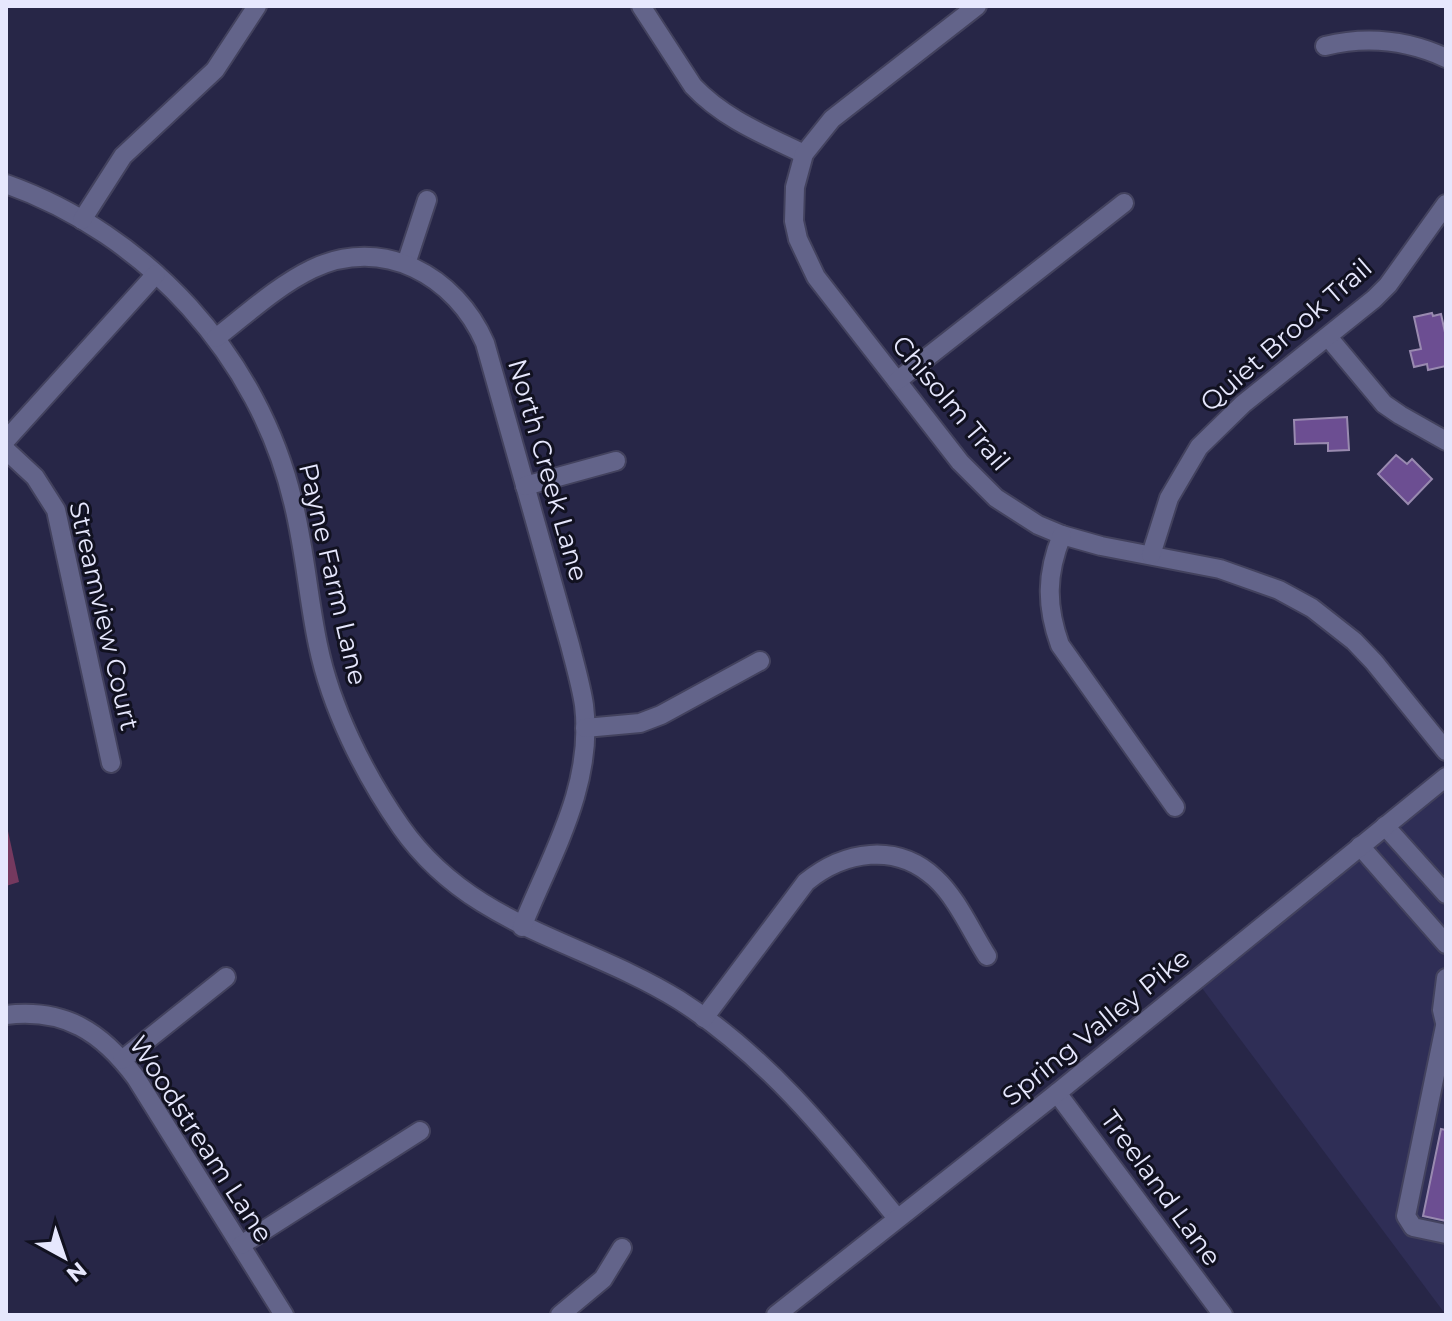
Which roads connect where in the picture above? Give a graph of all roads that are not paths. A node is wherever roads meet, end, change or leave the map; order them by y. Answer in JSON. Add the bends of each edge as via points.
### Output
{"nodes":[{"id":1,"x":257,"y":6,"type":"edge"},
{"id":2,"x":641,"y":6,"type":"edge"},
{"id":3,"x":964,"y":10,"type":"edge"},
{"id":4,"x":1325,"y":46,"type":"dead end"},
{"id":5,"x":1446,"y":58,"type":"edge"},
{"id":6,"x":804,"y":154,"type":"junction"},
{"id":7,"x":6,"y":184,"type":"edge"},
{"id":8,"x":427,"y":200,"type":"dead end"},
{"id":9,"x":1124,"y":203,"type":"dead end"},
{"id":10,"x":1446,"y":204,"type":"edge"},
{"id":11,"x":82,"y":220,"type":"junction"},
{"id":12,"x":406,"y":264,"type":"junction"},
{"id":13,"x":156,"y":274,"type":"junction"},
{"id":14,"x":1328,"y":337,"type":"junction"},
{"id":15,"x":216,"y":338,"type":"junction"},
{"id":16,"x":897,"y":381,"type":"junction"},
{"id":17,"x":6,"y":440,"type":"edge"},
{"id":18,"x":1446,"y":441,"type":"edge"},
{"id":19,"x":6,"y":450,"type":"edge"},
{"id":20,"x":616,"y":461,"type":"dead end"},
{"id":21,"x":525,"y":486,"type":"junction"},
{"id":22,"x":1062,"y":535,"type":"junction"},
{"id":23,"x":1151,"y":555,"type":"junction"},
{"id":24,"x":760,"y":661,"type":"dead end"},
{"id":25,"x":585,"y":728,"type":"junction"},
{"id":26,"x":1446,"y":751,"type":"edge"},
{"id":27,"x":111,"y":763,"type":"dead end"},
{"id":28,"x":1446,"y":777,"type":"edge"},
{"id":29,"x":1175,"y":807,"type":"dead end"},
{"id":30,"x":1385,"y":826,"type":"junction"},
{"id":31,"x":1360,"y":846,"type":"junction"},
{"id":32,"x":1446,"y":894,"type":"edge"},
{"id":33,"x":522,"y":927,"type":"junction"},
{"id":34,"x":1446,"y":944,"type":"edge"},
{"id":35,"x":987,"y":956,"type":"dead end"},
{"id":36,"x":226,"y":977,"type":"dead end"},
{"id":37,"x":1446,"y":978,"type":"edge"},
{"id":38,"x":6,"y":1015,"type":"edge"},
{"id":39,"x":704,"y":1018,"type":"junction"},
{"id":40,"x":1446,"y":1026,"type":"edge"},
{"id":41,"x":122,"y":1060,"type":"junction"},
{"id":42,"x":1057,"y":1093,"type":"junction"},
{"id":43,"x":420,"y":1131,"type":"dead end"},
{"id":44,"x":897,"y":1218,"type":"junction"},
{"id":45,"x":1446,"y":1234,"type":"edge"},
{"id":46,"x":241,"y":1245,"type":"junction"},
{"id":47,"x":622,"y":1248,"type":"dead end"},
{"id":48,"x":284,"y":1315,"type":"edge"},
{"id":49,"x":560,"y":1315,"type":"edge"},
{"id":50,"x":776,"y":1315,"type":"edge"},
{"id":51,"x":1223,"y":1315,"type":"edge"}],
"edges":[{"from":1,"to":11,"type":"street","via":[[215,70],[123,156]]},
{"from":2,"to":6,"type":"street","via":[[704,97],[746,126]]},
{"from":3,"to":6,"type":"street","name":"Chisolm Trail","via":[[832,119]]},
{"from":4,"to":5,"type":"street","via":[[1388,41]]},
{"from":6,"to":16,"type":"street","name":"Chisolm Trail","via":[[793,207],[807,262]]},
{"from":7,"to":11,"type":"street","name":"Payne Farm Lane"},
{"from":8,"to":12,"type":"street"},
{"from":9,"to":16,"type":"street"},
{"from":10,"to":14,"type":"street","name":"Quiet Brook Trail","via":[[1388,285]]},
{"from":11,"to":13,"type":"street","name":"Payne Farm Lane"},
{"from":12,"to":15,"type":"street","name":"North Creek Lane","via":[[345,259],[314,269]]},
{"from":12,"to":21,"type":"street","name":"North Creek Lane","via":[[438,280],[476,323]]},
{"from":13,"to":15,"type":"street","name":"Payne Farm Lane"},
{"from":13,"to":17,"type":"street"},
{"from":14,"to":18,"type":"street","via":[[1384,404]]},
{"from":14,"to":23,"type":"street","name":"Quiet Brook Trail","via":[[1243,404],[1199,447],[1169,498]]},
{"from":15,"to":33,"type":"street","name":"Payne Farm Lane","via":[[254,398],[283,466],[324,671],[359,755],[419,851],[461,889]]},
{"from":16,"to":22,"type":"street","name":"Chisolm Trail","via":[[979,483],[1016,512]]},
{"from":19,"to":27,"type":"street","name":"Streamview Court","via":[[35,477],[59,518]]},
{"from":20,"to":21,"type":"street"},
{"from":21,"to":25,"type":"street","name":"North Creek Lane","via":[[574,660]]},
{"from":22,"to":23,"type":"street","name":"Chisolm Trail"},
{"from":22,"to":29,"type":"street","via":[[1048,588],[1060,645]]},
{"from":23,"to":26,"type":"street","name":"Chisolm Trail","via":[[1248,577],[1312,608],[1374,662]]},
{"from":24,"to":25,"type":"street","via":[[661,715],[640,723]]},
{"from":25,"to":33,"type":"street","name":"North Creek Lane","via":[[573,808]]},
{"from":28,"to":30,"type":"street","name":"Spring Valley Pike"},
{"from":30,"to":31,"type":"street","name":"Spring Valley Pike"},
{"from":30,"to":32,"type":"street"},
{"from":31,"to":34,"type":"street"},
{"from":31,"to":42,"type":"street","name":"Spring Valley Pike"},
{"from":33,"to":39,"type":"street","name":"Payne Farm Lane","via":[[650,983]]},
{"from":35,"to":39,"type":"street","via":[[946,891],[924,869],[882,854],[851,857],[806,882]]},
{"from":36,"to":41,"type":"street"},
{"from":37,"to":40,"type":"street"},
{"from":38,"to":41,"type":"street","name":"Woodstream Lane","via":[[41,1014],[79,1025]]},
{"from":39,"to":44,"type":"street","name":"Payne Farm Lane","via":[[798,1099]]},
{"from":40,"to":45,"type":"street","via":[[1406,1216],[1413,1227]]},
{"from":41,"to":46,"type":"street","name":"Woodstream Lane"},
{"from":42,"to":44,"type":"street","name":"Spring Valley Pike"},
{"from":42,"to":51,"type":"street","name":"Treeland Lane"},
{"from":43,"to":46,"type":"street"},
{"from":44,"to":50,"type":"street","name":"Spring Valley Pike"},
{"from":46,"to":48,"type":"street","name":"Woodstream Lane"},
{"from":47,"to":49,"type":"street","via":[[603,1279]]}]}
